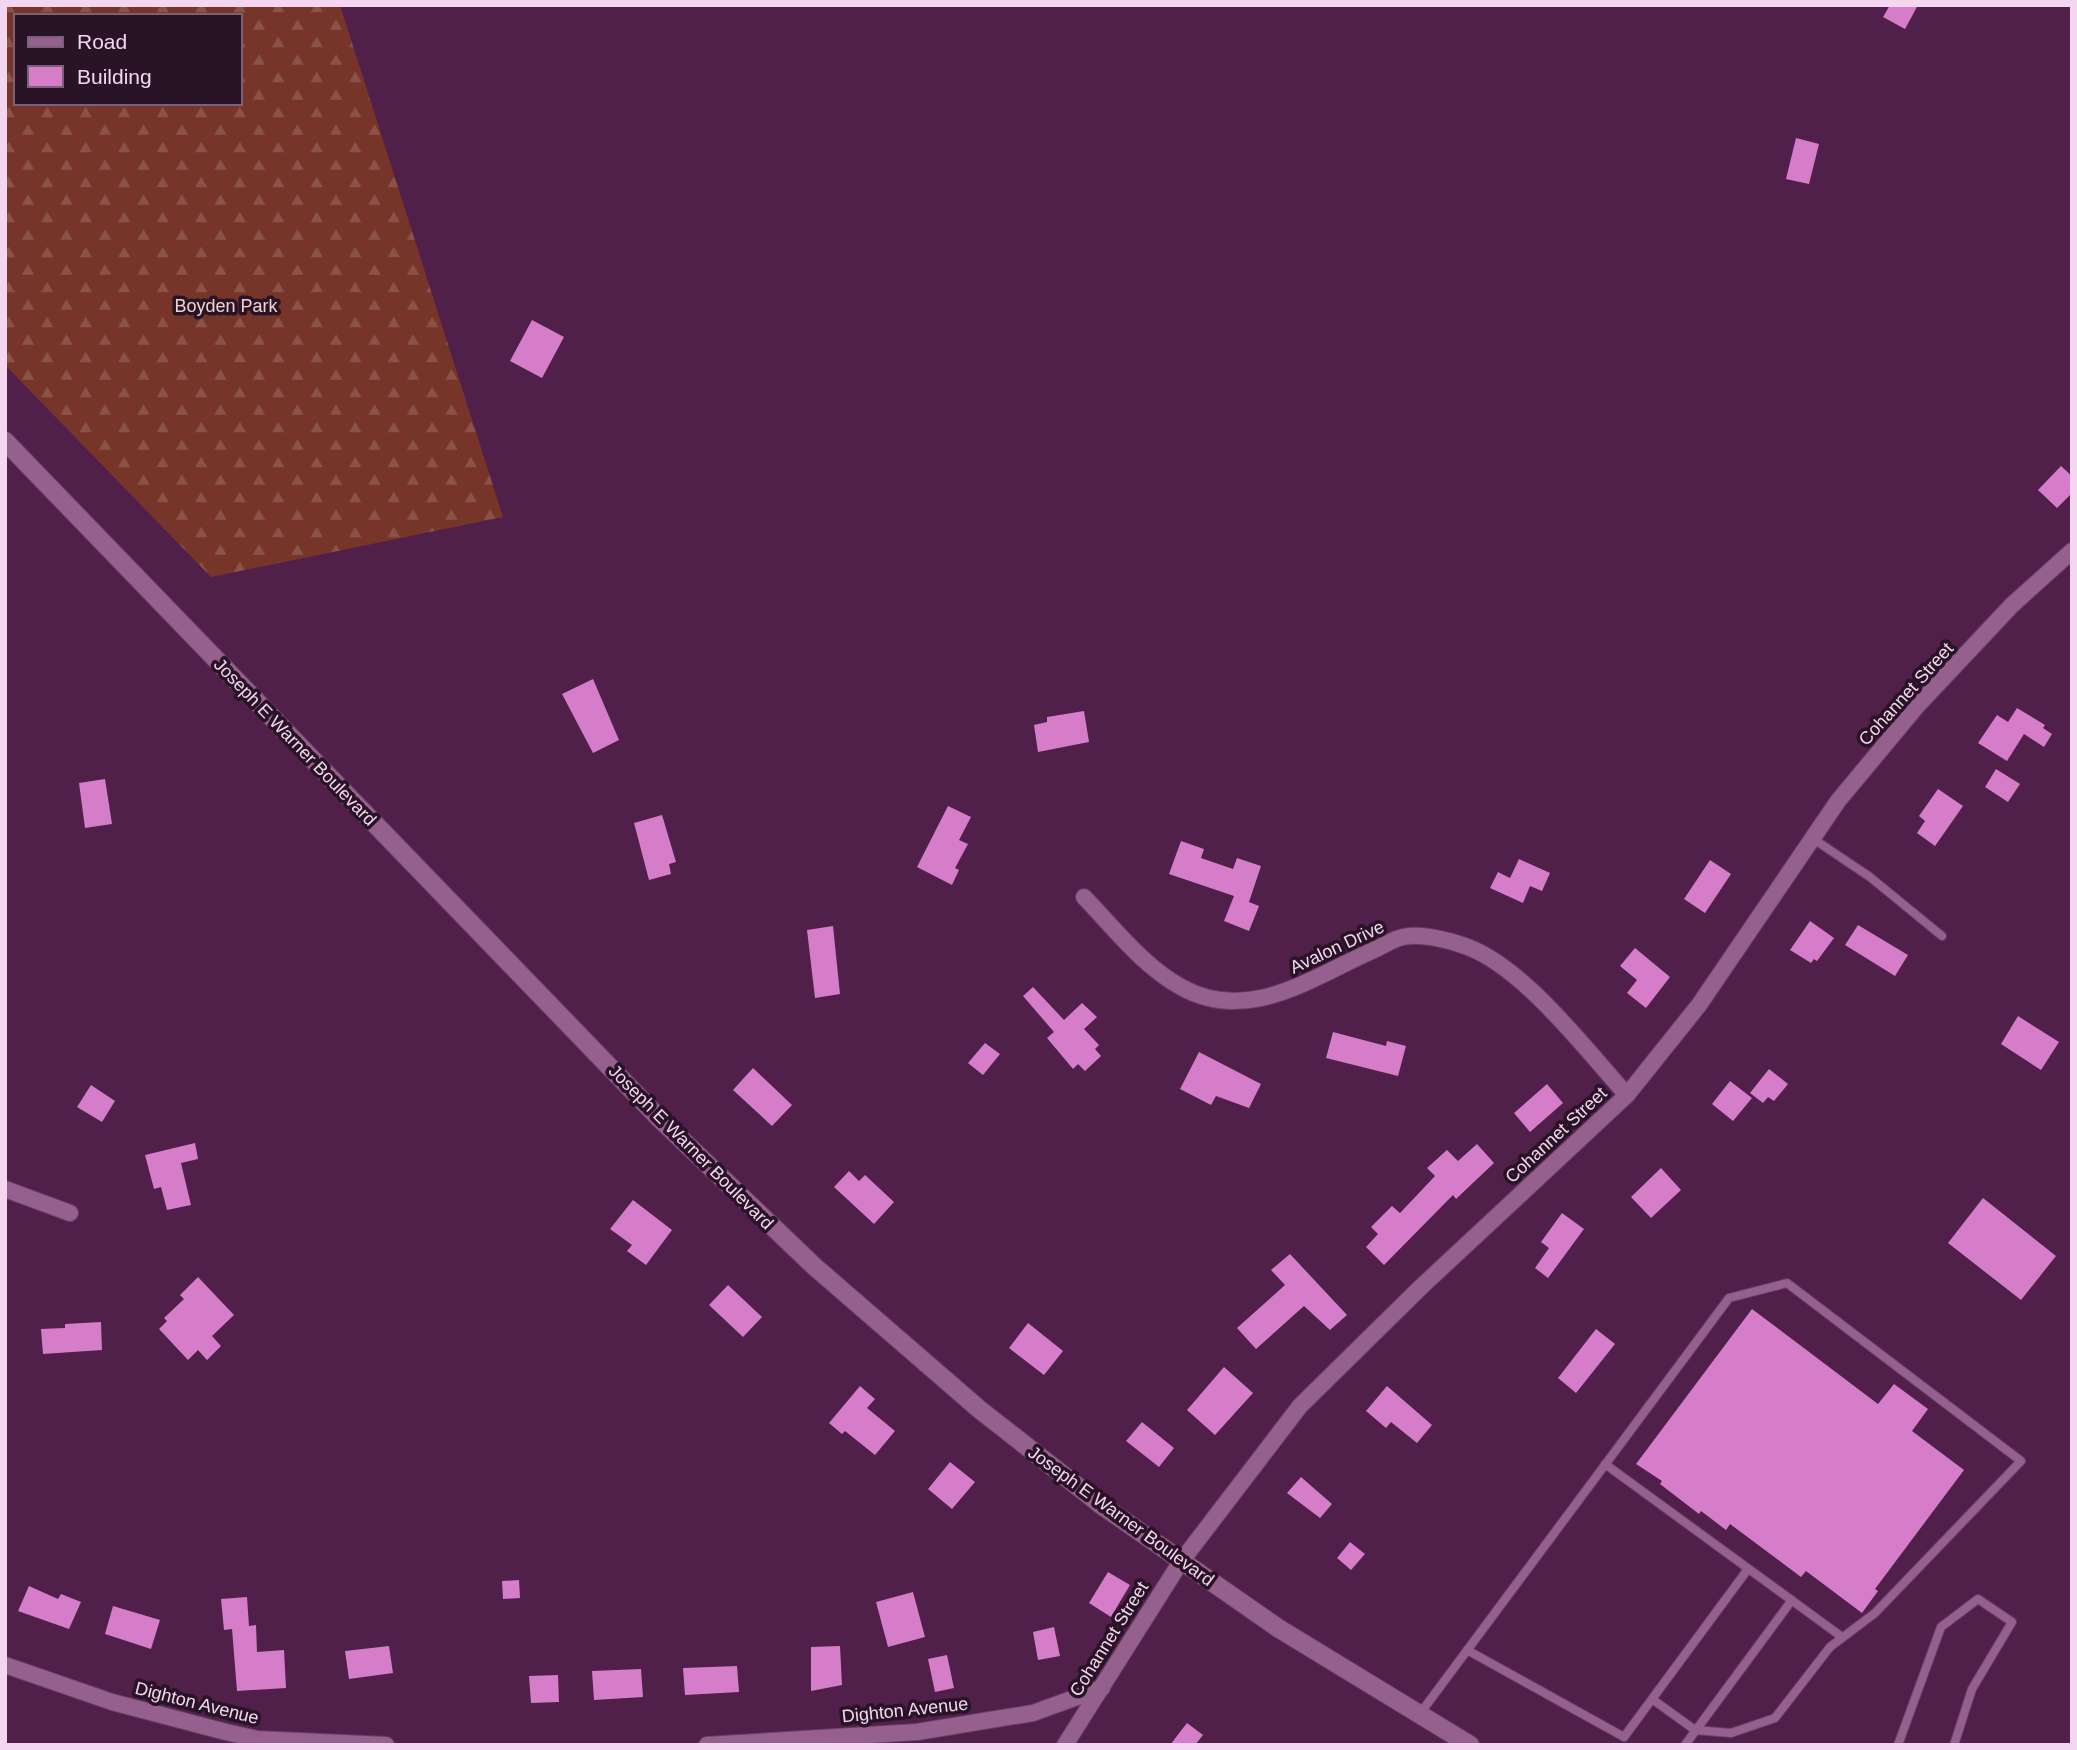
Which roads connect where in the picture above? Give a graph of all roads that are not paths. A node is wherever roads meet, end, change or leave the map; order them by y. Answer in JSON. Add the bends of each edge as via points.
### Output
{"nodes":[{"id":1,"x":5,"y":441,"type":"edge"},
{"id":2,"x":2072,"y":551,"type":"edge"},
{"id":3,"x":1812,"y":838,"type":"junction"},
{"id":4,"x":1084,"y":897,"type":"dead end"},
{"id":5,"x":1942,"y":936,"type":"dead end"},
{"id":6,"x":1627,"y":1096,"type":"junction"},
{"id":7,"x":5,"y":1189,"type":"edge"},
{"id":8,"x":70,"y":1213,"type":"dead end"},
{"id":9,"x":1605,"y":1464,"type":"junction"},
{"id":10,"x":1180,"y":1563,"type":"junction"},
{"id":11,"x":1748,"y":1569,"type":"junction"},
{"id":12,"x":1792,"y":1600,"type":"junction"},
{"id":13,"x":1842,"y":1637,"type":"junction"},
{"id":14,"x":1466,"y":1650,"type":"junction"},
{"id":15,"x":5,"y":1665,"type":"edge"},
{"id":16,"x":1102,"y":1688,"type":"junction"},
{"id":17,"x":1652,"y":1699,"type":"junction"},
{"id":18,"x":1419,"y":1715,"type":"junction"},
{"id":19,"x":1695,"y":1730,"type":"junction"},
{"id":20,"x":257,"y":1742,"type":"edge"},
{"id":21,"x":386,"y":1745,"type":"edge"},
{"id":22,"x":707,"y":1745,"type":"edge"},
{"id":23,"x":1065,"y":1745,"type":"edge"},
{"id":24,"x":1470,"y":1745,"type":"edge"},
{"id":25,"x":1685,"y":1745,"type":"edge"},
{"id":26,"x":1898,"y":1745,"type":"edge"},
{"id":27,"x":1954,"y":1745,"type":"edge"}],
"edges":[{"from":1,"to":10,"type":"main road","name":"Joseph E Warner Boulevard","via":[[738,1196],[979,1409]]},
{"from":2,"to":3,"type":"street","name":"Cohannet Street","via":[[2012,605],[1917,706]]},
{"from":3,"to":5,"type":"lane","via":[[1870,877]]},
{"from":3,"to":6,"type":"street","name":"Cohannet Street","via":[[1699,1005]]},
{"from":4,"to":6,"type":"street","name":"Avalon Drive","via":[[1157,971],[1182,988],[1219,1000],[1258,1001],[1404,937],[1444,939],[1467,946],[1496,961],[1536,996]]},
{"from":6,"to":10,"type":"street","name":"Cohannet Street","via":[[1300,1406]]},
{"from":7,"to":8,"type":"street"},
{"from":9,"to":11,"type":"lane"},
{"from":9,"to":13,"type":"lane","via":[[1729,1298],[1787,1283],[2021,1461],[1875,1613]]},
{"from":9,"to":14,"type":"lane"},
{"from":10,"to":16,"type":"street","name":"Cohannet Street"},
{"from":10,"to":18,"type":"main road","name":"Joseph E Warner Boulevard"},
{"from":11,"to":12,"type":"lane"},
{"from":11,"to":17,"type":"lane"},
{"from":12,"to":13,"type":"lane"},
{"from":12,"to":19,"type":"lane"},
{"from":13,"to":19,"type":"lane","via":[[1775,1718],[1731,1733]]},
{"from":14,"to":17,"type":"lane","via":[[1624,1737]]},
{"from":14,"to":18,"type":"lane"},
{"from":15,"to":20,"type":"street","name":"Dighton Avenue","via":[[111,1702]]},
{"from":16,"to":22,"type":"street","name":"Dighton Avenue","via":[[1033,1713],[917,1732]]},
{"from":16,"to":23,"type":"street","name":"Cohannet Street"},
{"from":17,"to":19,"type":"lane"},
{"from":18,"to":24,"type":"main road","name":"Joseph E Warner Boulevard"},
{"from":19,"to":25,"type":"lane"},
{"from":20,"to":21,"type":"street","name":"Dighton Avenue"},
{"from":26,"to":27,"type":"lane","via":[[1941,1627],[1978,1599],[2011,1622],[1972,1689]]}]}
